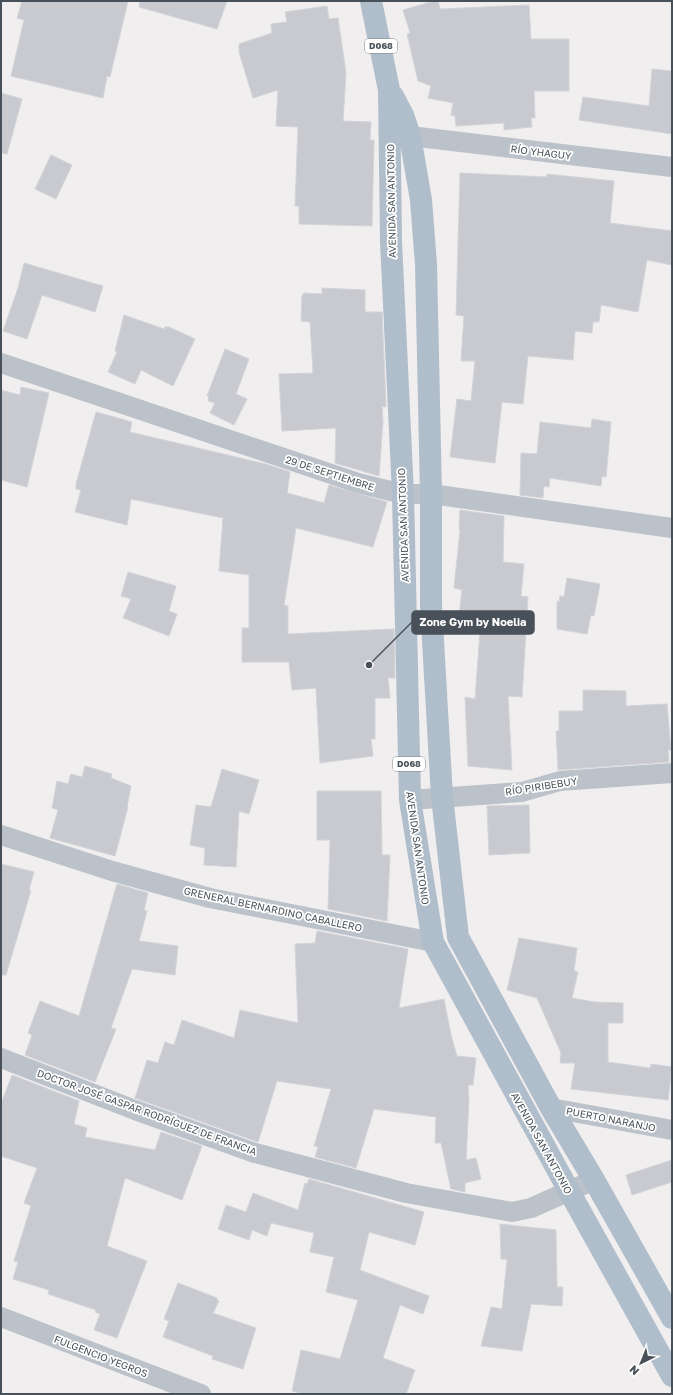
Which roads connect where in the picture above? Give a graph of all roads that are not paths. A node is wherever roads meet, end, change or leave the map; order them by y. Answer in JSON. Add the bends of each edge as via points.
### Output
{"nodes":[{"id":1,"x":371,"y":1,"type":"edge"},
{"id":2,"x":389,"y":90,"type":"junction"},
{"id":3,"x":410,"y":136,"type":"junction"},
{"id":4,"x":672,"y":167,"type":"edge"},
{"id":5,"x":1,"y":363,"type":"edge"},
{"id":6,"x":403,"y":494,"type":"junction"},
{"id":7,"x":431,"y":494,"type":"junction"},
{"id":8,"x":672,"y":528,"type":"edge"},
{"id":9,"x":672,"y":773,"type":"edge"},
{"id":10,"x":442,"y":797,"type":"junction"},
{"id":11,"x":410,"y":800,"type":"junction"},
{"id":12,"x":1,"y":835,"type":"edge"},
{"id":13,"x":433,"y":942,"type":"junction"},
{"id":14,"x":1,"y":1058,"type":"edge"},
{"id":15,"x":551,"y":1108,"type":"junction"},
{"id":16,"x":672,"y":1130,"type":"edge"},
{"id":17,"x":594,"y":1180,"type":"junction"},
{"id":18,"x":568,"y":1191,"type":"junction"},
{"id":19,"x":1,"y":1317,"type":"edge"},
{"id":20,"x":672,"y":1318,"type":"edge"},
{"id":21,"x":672,"y":1376,"type":"edge"},
{"id":22,"x":201,"y":1394,"type":"edge"}],
"edges":[{"from":1,"to":2,"type":"main road","name":"AVENIDA SAN ANTONIO","number":"D068"},
{"from":2,"to":3,"type":"main road","name":"AVENIDA SAN ANTONIO","number":"D068","via":[[403,115]]},
{"from":2,"to":6,"type":"main road","name":"AVENIDA SAN ANTONIO","number":"D068","via":[[392,241]]},
{"from":3,"to":4,"type":"street","name":"RÍO YHAGUY"},
{"from":3,"to":7,"type":"main road","name":"AVENIDA SAN ANTONIO","number":"D068","via":[[421,200],[426,264]]},
{"from":5,"to":6,"type":"street","name":"29 DE SEPTIEMBRE","via":[[358,483]]},
{"from":6,"to":7,"type":"street","name":"29 DE SEPTIEMBRE"},
{"from":6,"to":11,"type":"main road","name":"AVENIDA SAN ANTONIO","number":"D068"},
{"from":7,"to":8,"type":"street","name":"29 DE SEPTIEMBRE"},
{"from":7,"to":10,"type":"main road","name":"AVENIDA SAN ANTONIO","number":"D068","via":[[431,606]]},
{"from":9,"to":10,"type":"street","name":"RÍO PIRIBEBUY","via":[[560,781],[522,792]]},
{"from":10,"to":11,"type":"street","name":"RÍO PIRIBEBUY"},
{"from":10,"to":15,"type":"main road","name":"AVENIDA SAN ANTONIO","number":"D068","via":[[458,937]]},
{"from":11,"to":13,"type":"main road","name":"AVENIDA SAN ANTONIO","number":"D068"},
{"from":12,"to":13,"type":"street","name":"GRENERAL BERNARDINO CABALLERO","via":[[112,871],[210,898]]},
{"from":13,"to":18,"type":"main road","name":"AVENIDA SAN ANTONIO","number":"D068"},
{"from":14,"to":18,"type":"street","name":"DOCTOR JOSÉ GASPAR RODRÍGUEZ DE FRANCIA","via":[[134,1110],[255,1153],[406,1193],[512,1212],[531,1208]]},
{"from":15,"to":16,"type":"street","name":"PUERTO NARANJO"},
{"from":15,"to":17,"type":"main road","name":"AVENIDA SAN ANTONIO","number":"D068"},
{"from":17,"to":18,"type":"street","name":"DOCTOR JOSÉ GASPAR RODRÍGUEZ DE FRANCIA"},
{"from":17,"to":20,"type":"main road","name":"AVENIDA SAN ANTONIO","number":"D068"},
{"from":18,"to":21,"type":"main road","name":"AVENIDA SAN ANTONIO","number":"D068"},
{"from":19,"to":22,"type":"street","name":"FULGENCIO YEGROS"}]}
